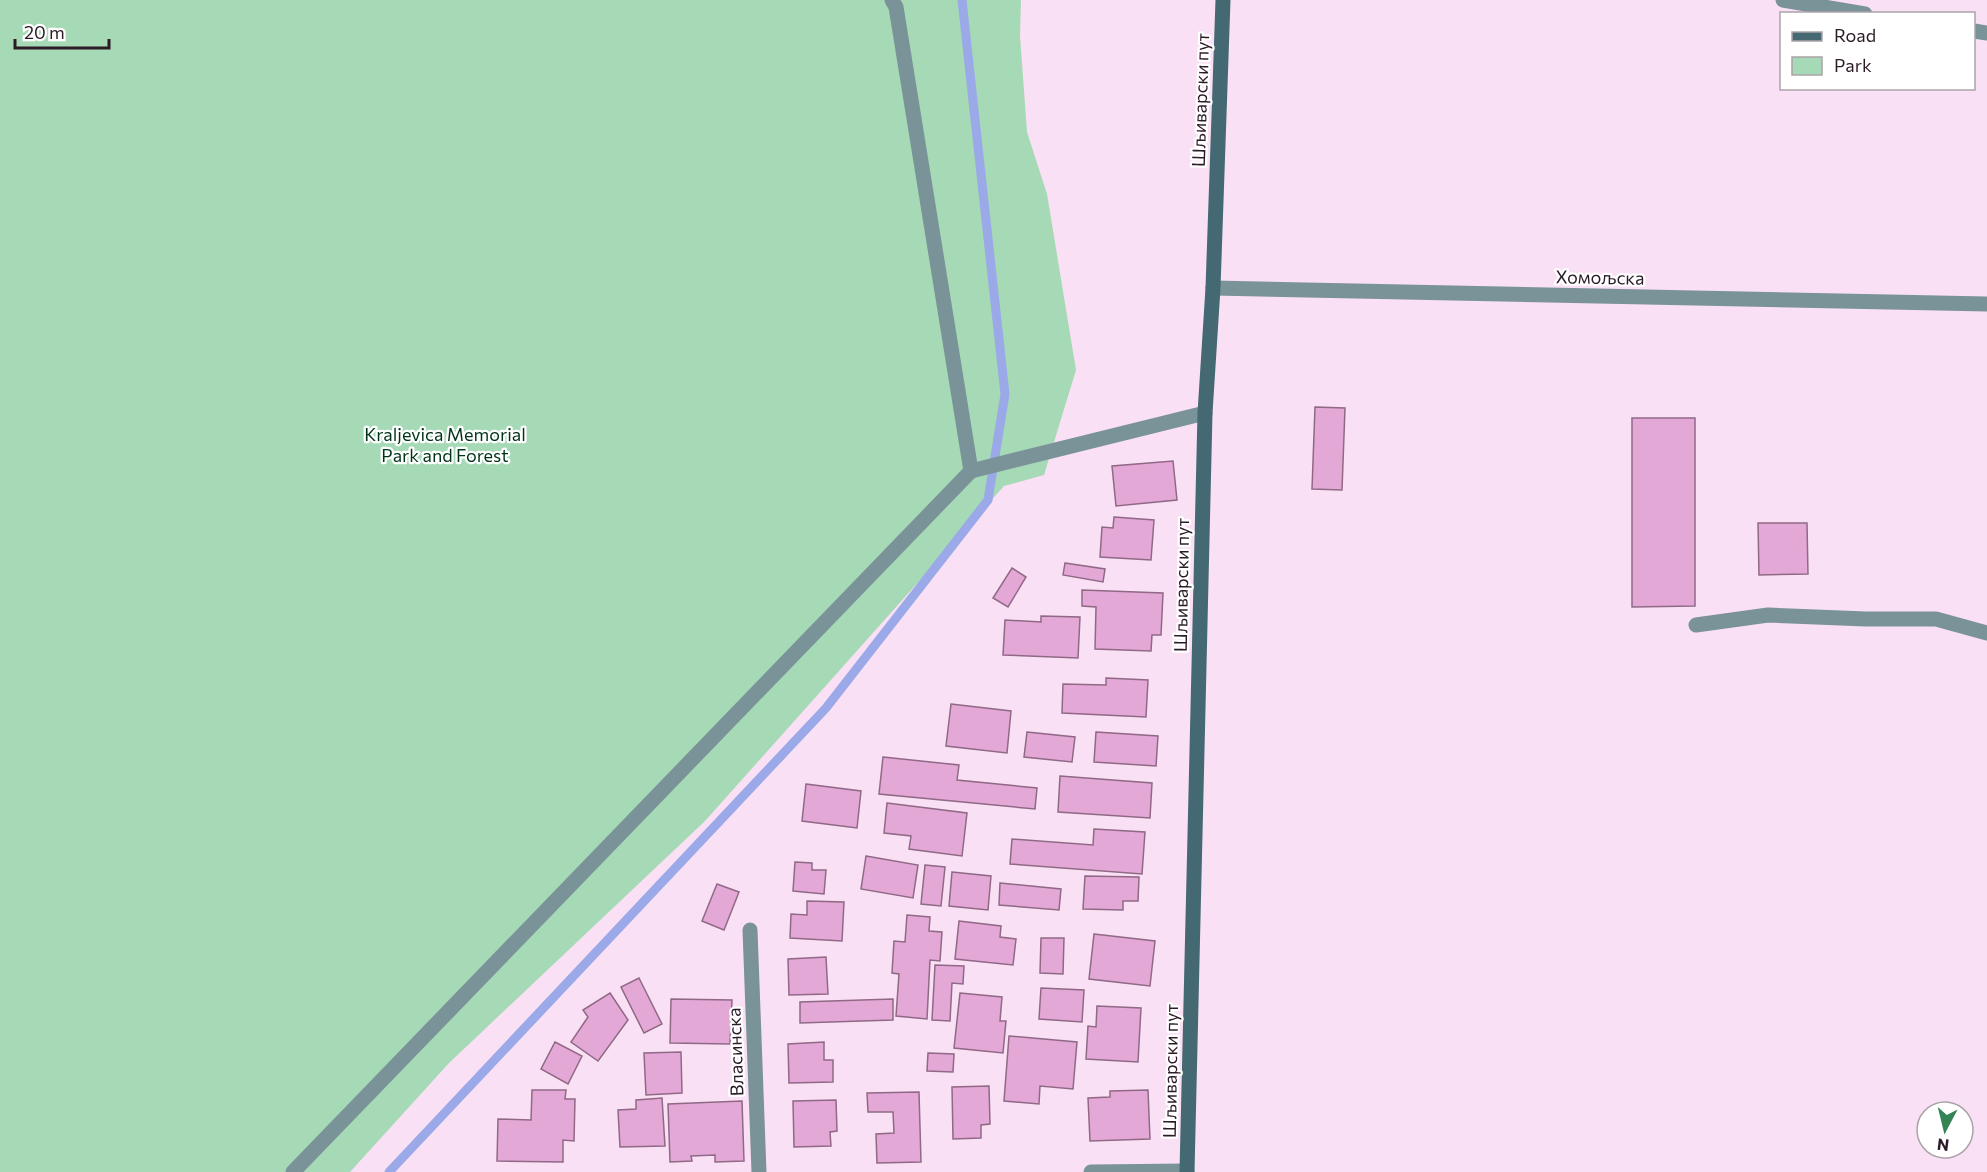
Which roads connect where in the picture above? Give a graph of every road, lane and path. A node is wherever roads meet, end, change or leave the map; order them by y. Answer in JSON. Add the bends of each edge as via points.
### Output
{"nodes":[{"id":1,"x":892,"y":0,"type":"edge"},
{"id":2,"x":1223,"y":0,"type":"edge"},
{"id":3,"x":1783,"y":0,"type":"edge"},
{"id":4,"x":1853,"y":12,"type":"edge"},
{"id":5,"x":1213,"y":288,"type":"junction"},
{"id":6,"x":1987,"y":304,"type":"edge"},
{"id":7,"x":1205,"y":413,"type":"junction"},
{"id":8,"x":972,"y":471,"type":"junction"},
{"id":9,"x":1696,"y":625,"type":"dead end"},
{"id":10,"x":1987,"y":633,"type":"edge"},
{"id":11,"x":750,"y":930,"type":"dead end"},
{"id":12,"x":1187,"y":1171,"type":"edge"},
{"id":13,"x":293,"y":1172,"type":"edge"},
{"id":14,"x":759,"y":1172,"type":"edge"},
{"id":15,"x":1090,"y":1172,"type":"edge"}],
"edges":[{"from":1,"to":8,"type":"street"},
{"from":2,"to":5,"type":"main road","name":"Шљиварски пут"},
{"from":3,"to":4,"type":"street"},
{"from":5,"to":6,"type":"street","name":"Хомољска"},
{"from":5,"to":7,"type":"main road","name":"Шљиварски пут"},
{"from":7,"to":8,"type":"street"},
{"from":7,"to":12,"type":"main road","name":"Шљиварски пут"},
{"from":8,"to":13,"type":"street"},
{"from":9,"to":10,"type":"street","via":[[1768,615],[1936,619]]},
{"from":11,"to":14,"type":"street","name":"Власинска"},
{"from":12,"to":15,"type":"street"}]}
